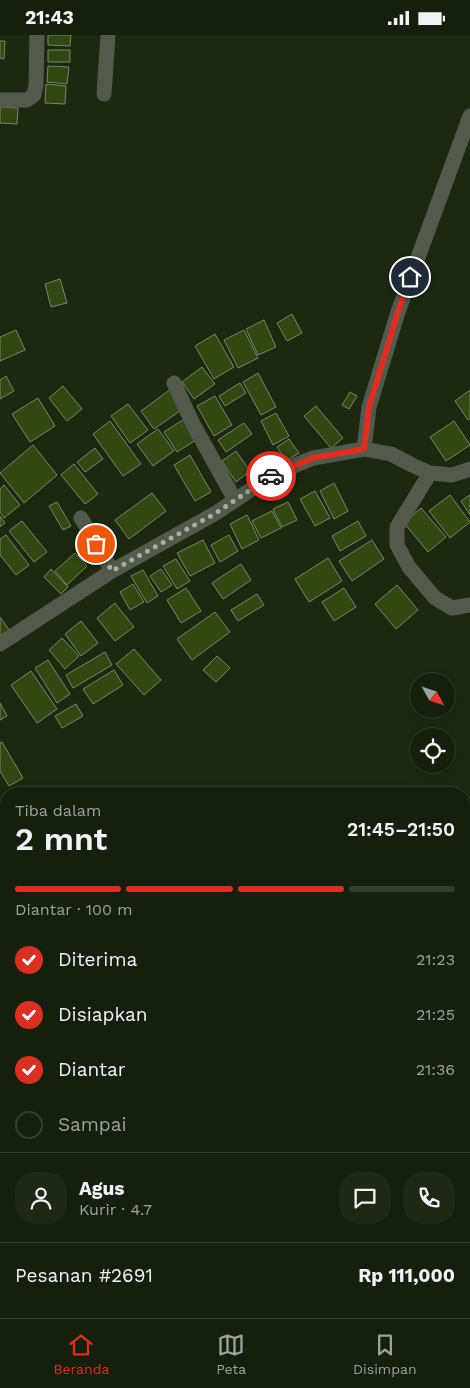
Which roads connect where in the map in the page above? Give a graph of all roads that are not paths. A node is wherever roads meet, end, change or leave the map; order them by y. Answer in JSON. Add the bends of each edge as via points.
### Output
{"nodes":[{"id":1,"x":37,"y":35,"type":"edge"},
{"id":2,"x":108,"y":35,"type":"edge"},
{"id":3,"x":104,"y":95,"type":"dead end"},
{"id":4,"x":0,"y":100,"type":"edge"},
{"id":5,"x":470,"y":116,"type":"edge"},
{"id":6,"x":174,"y":383,"type":"dead end"},
{"id":7,"x":364,"y":449,"type":"junction"},
{"id":8,"x":470,"y":469,"type":"edge"},
{"id":9,"x":430,"y":473,"type":"junction"},
{"id":10,"x":235,"y":500,"type":"junction"},
{"id":11,"x":81,"y":518,"type":"dead end"},
{"id":12,"x":112,"y":571,"type":"junction"},
{"id":13,"x":470,"y":605,"type":"edge"},
{"id":14,"x":0,"y":645,"type":"edge"}],
"edges":[{"from":1,"to":4,"type":"street","via":[[34,95],[27,100]]},
{"from":2,"to":3,"type":"street"},
{"from":5,"to":7,"type":"street","via":[[398,312],[369,407]]},
{"from":6,"to":10,"type":"street"},
{"from":7,"to":9,"type":"street","via":[[391,453]]},
{"from":7,"to":10,"type":"street","via":[[313,458],[274,474]]},
{"from":8,"to":9,"type":"street","via":[[452,475]]},
{"from":9,"to":13,"type":"street","via":[[397,527],[397,545],[409,567],[435,598],[452,608]]},
{"from":10,"to":12,"type":"street"},
{"from":11,"to":12,"type":"street"},
{"from":12,"to":14,"type":"street"}]}
